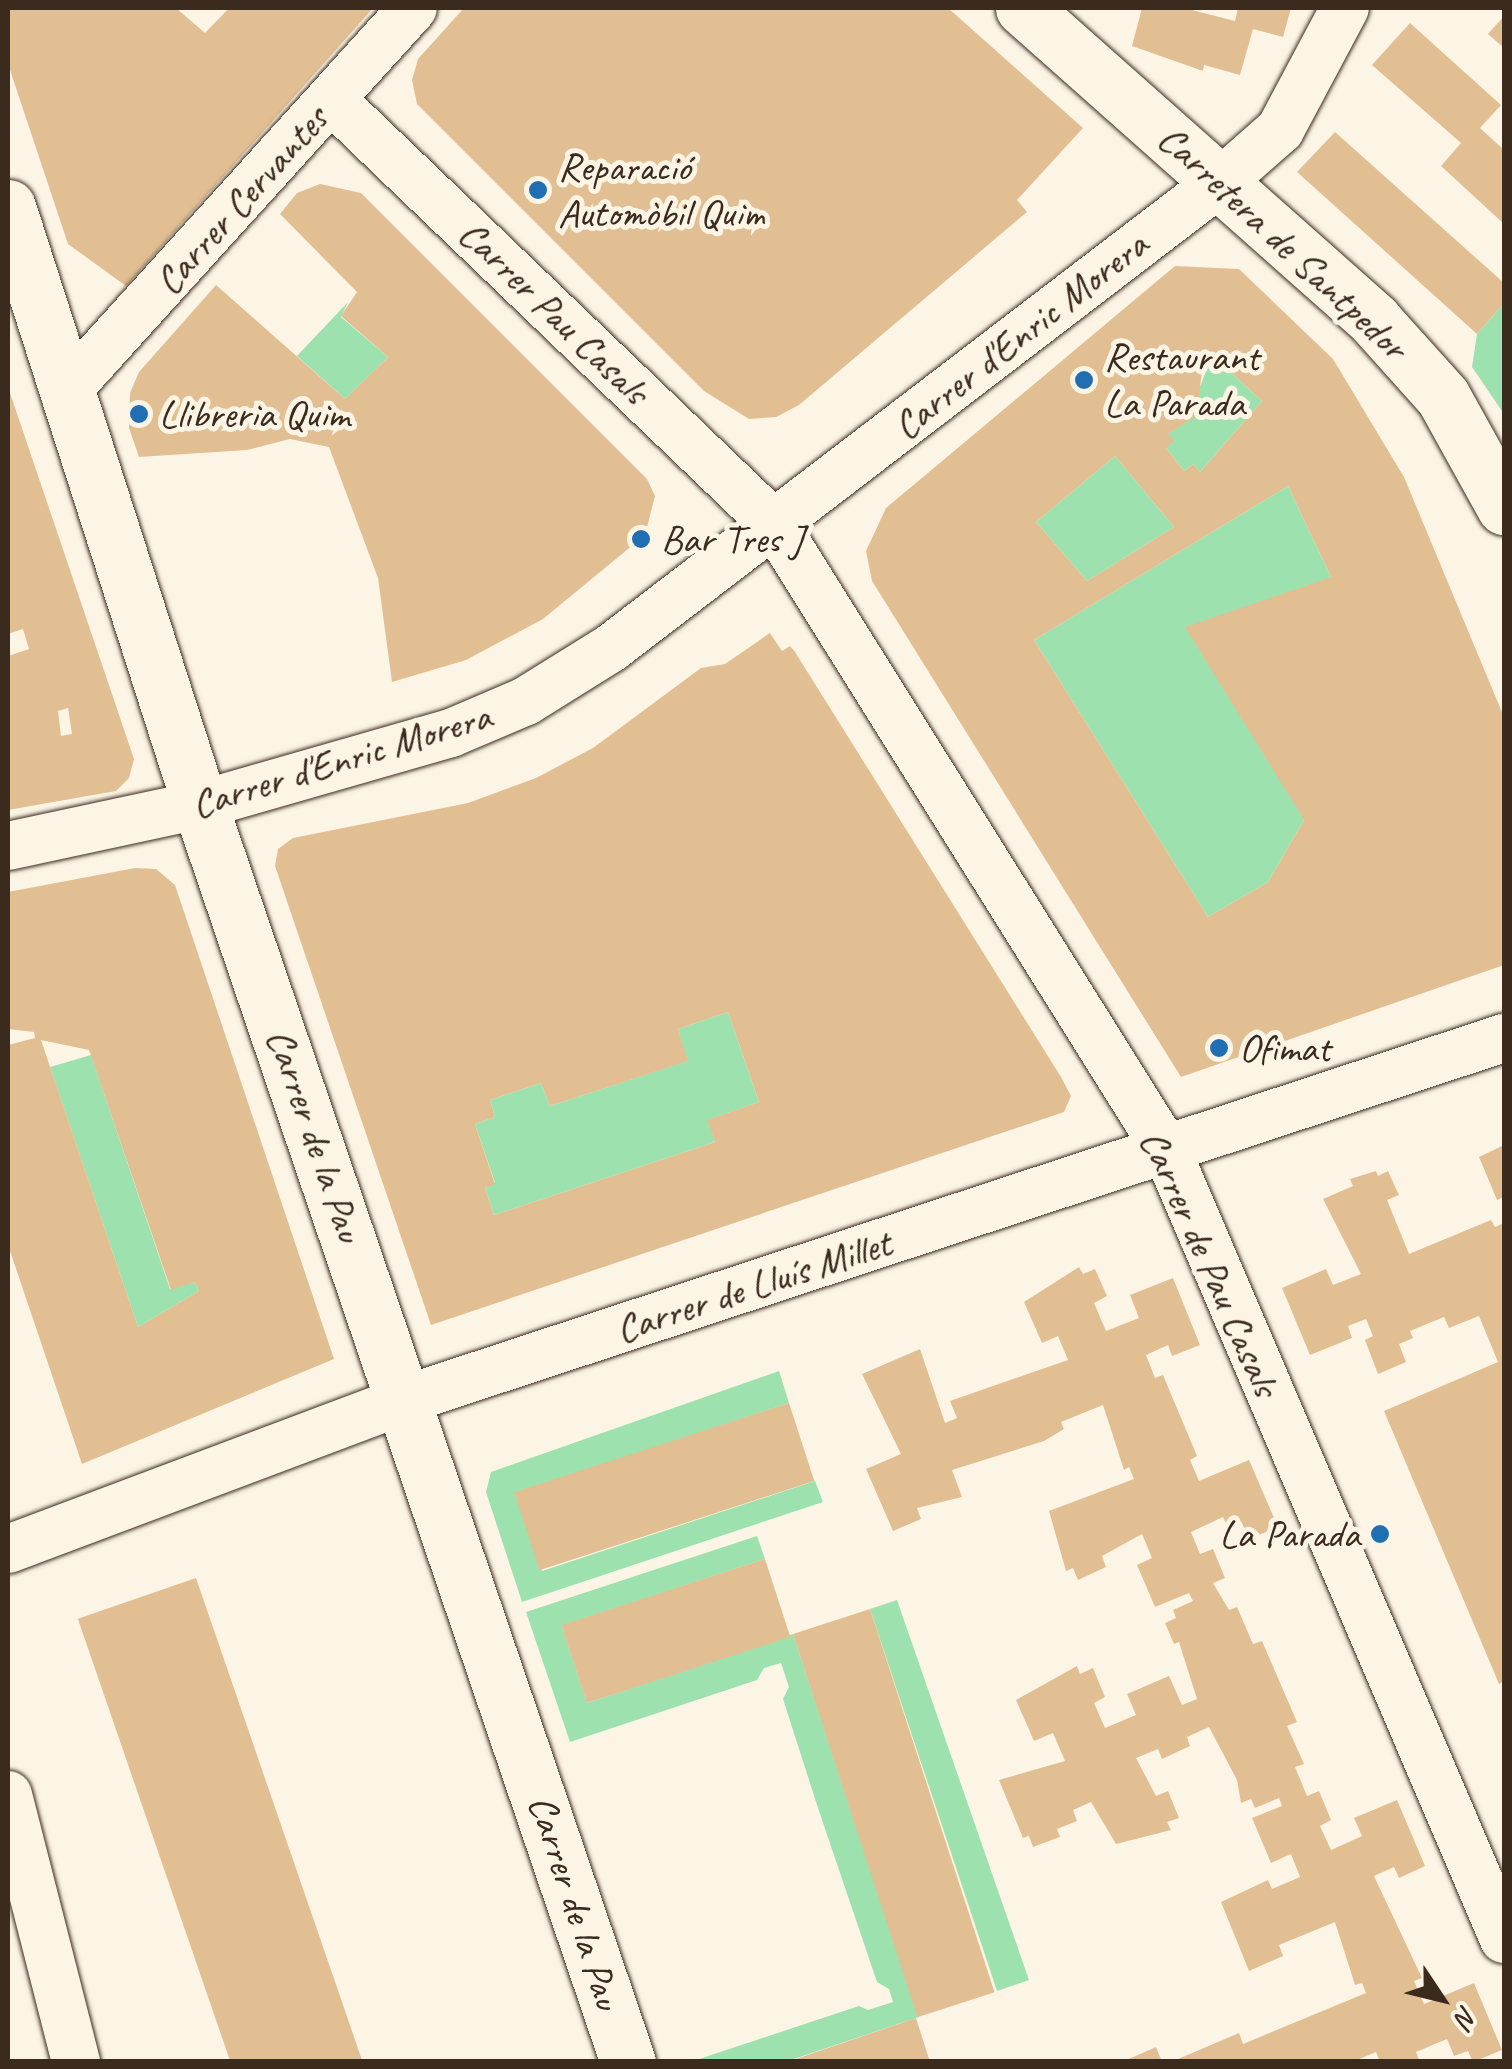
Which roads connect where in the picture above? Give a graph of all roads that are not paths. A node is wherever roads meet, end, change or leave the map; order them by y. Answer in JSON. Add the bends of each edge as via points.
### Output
{"nodes":[{"id":1,"x":413,"y":8,"type":"edge"},
{"id":2,"x":1023,"y":8,"type":"edge"},
{"id":3,"x":1345,"y":8,"type":"edge"},
{"id":4,"x":332,"y":100,"type":"junction"},
{"id":5,"x":1223,"y":180,"type":"junction"},
{"id":6,"x":8,"y":207,"type":"edge"},
{"id":7,"x":67,"y":390,"type":"junction"},
{"id":8,"x":1504,"y":507,"type":"edge"},
{"id":9,"x":775,"y":525,"type":"junction"},
{"id":10,"x":200,"y":805,"type":"junction"},
{"id":11,"x":8,"y":846,"type":"edge"},
{"id":12,"x":1504,"y":1038,"type":"edge"},
{"id":13,"x":1167,"y":1151,"type":"junction"},
{"id":14,"x":406,"y":1399,"type":"junction"},
{"id":15,"x":8,"y":1549,"type":"edge"},
{"id":16,"x":8,"y":1795,"type":"edge"},
{"id":17,"x":1504,"y":1940,"type":"edge"},
{"id":18,"x":76,"y":2062,"type":"edge"},
{"id":19,"x":628,"y":2062,"type":"edge"}],
"edges":[{"from":1,"to":4,"type":"street","name":"Carrer Cervantes"},
{"from":2,"to":5,"type":"street","name":"Carretera de Santpedor"},
{"from":3,"to":5,"type":"street","name":"Carrer d'Enric Morera","via":[[1280,130]]},
{"from":4,"to":7,"type":"street","name":"Carrer Cervantes"},
{"from":4,"to":9,"type":"street","name":"Carrer Pau Casals"},
{"from":5,"to":8,"type":"street","name":"Carretera de Santpedor","via":[[1374,320],[1442,397]]},
{"from":5,"to":9,"type":"street","name":"Carrer d'Enric Morera"},
{"from":6,"to":7,"type":"street","name":"Carrer de la Pau"},
{"from":7,"to":10,"type":"street","name":"Carrer de la Pau"},
{"from":9,"to":10,"type":"street","name":"Carrer d'Enric Morera","via":[[611,648],[526,701],[451,733]]},
{"from":9,"to":13,"type":"street","name":"Carrer de Pau Casals"},
{"from":10,"to":11,"type":"street","name":"Carrer d'Enric Morera"},
{"from":10,"to":14,"type":"street","name":"Carrer de la Pau"},
{"from":12,"to":13,"type":"street","name":"Carrer de Lluís Millet"},
{"from":13,"to":14,"type":"street","name":"Carrer de Lluís Millet"},
{"from":13,"to":17,"type":"street","name":"Carrer de Pau Casals"},
{"from":14,"to":15,"type":"street","name":"Carrer de Lluís Millet"},
{"from":14,"to":19,"type":"street","name":"Carrer de la Pau"},
{"from":16,"to":18,"type":"street"}]}
